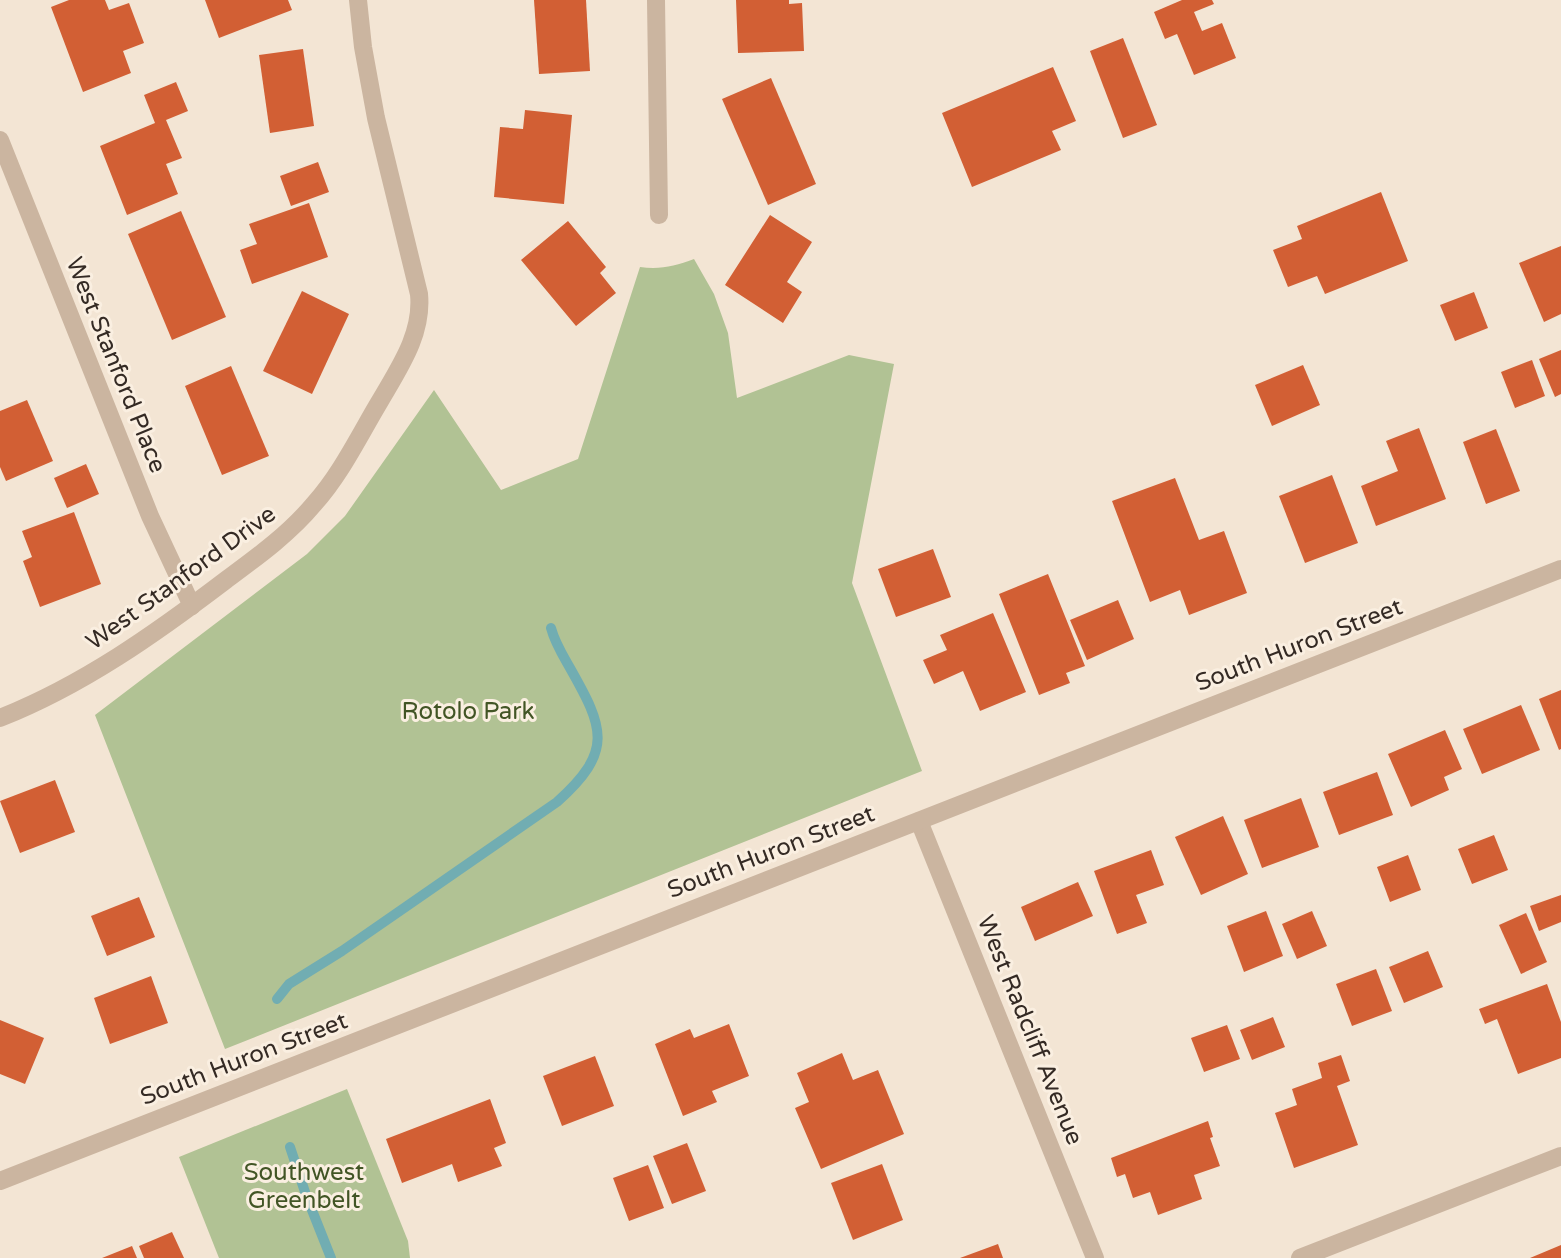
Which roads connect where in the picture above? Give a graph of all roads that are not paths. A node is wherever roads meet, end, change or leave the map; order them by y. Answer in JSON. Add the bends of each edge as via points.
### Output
{"nodes":[{"id":1,"x":358,"y":0,"type":"edge"},
{"id":2,"x":656,"y":0,"type":"edge"},
{"id":3,"x":0,"y":140,"type":"edge"},
{"id":4,"x":659,"y":215,"type":"dead end"},
{"id":5,"x":1561,"y":569,"type":"edge"},
{"id":6,"x":192,"y":606,"type":"junction"},
{"id":7,"x":0,"y":718,"type":"edge"},
{"id":8,"x":919,"y":821,"type":"junction"},
{"id":9,"x":1561,"y":1156,"type":"edge"},
{"id":10,"x":0,"y":1181,"type":"edge"},
{"id":11,"x":1095,"y":1258,"type":"edge"},
{"id":12,"x":1300,"y":1258,"type":"edge"}],
"edges":[{"from":1,"to":6,"type":"street","name":"West Stanford Drive","via":[[376,118],[419,294],[416,330],[401,366],[328,488],[295,526]]},
{"from":2,"to":4,"type":"street"},
{"from":3,"to":6,"type":"street","name":"West Stanford Place","via":[[150,516]]},
{"from":5,"to":8,"type":"street","name":"South Huron Street"},
{"from":6,"to":7,"type":"street","name":"West Stanford Drive","via":[[78,682]]},
{"from":8,"to":10,"type":"street","name":"South Huron Street"},
{"from":8,"to":11,"type":"street","name":"West Radcliff Avenue"},
{"from":9,"to":12,"type":"street"}]}
